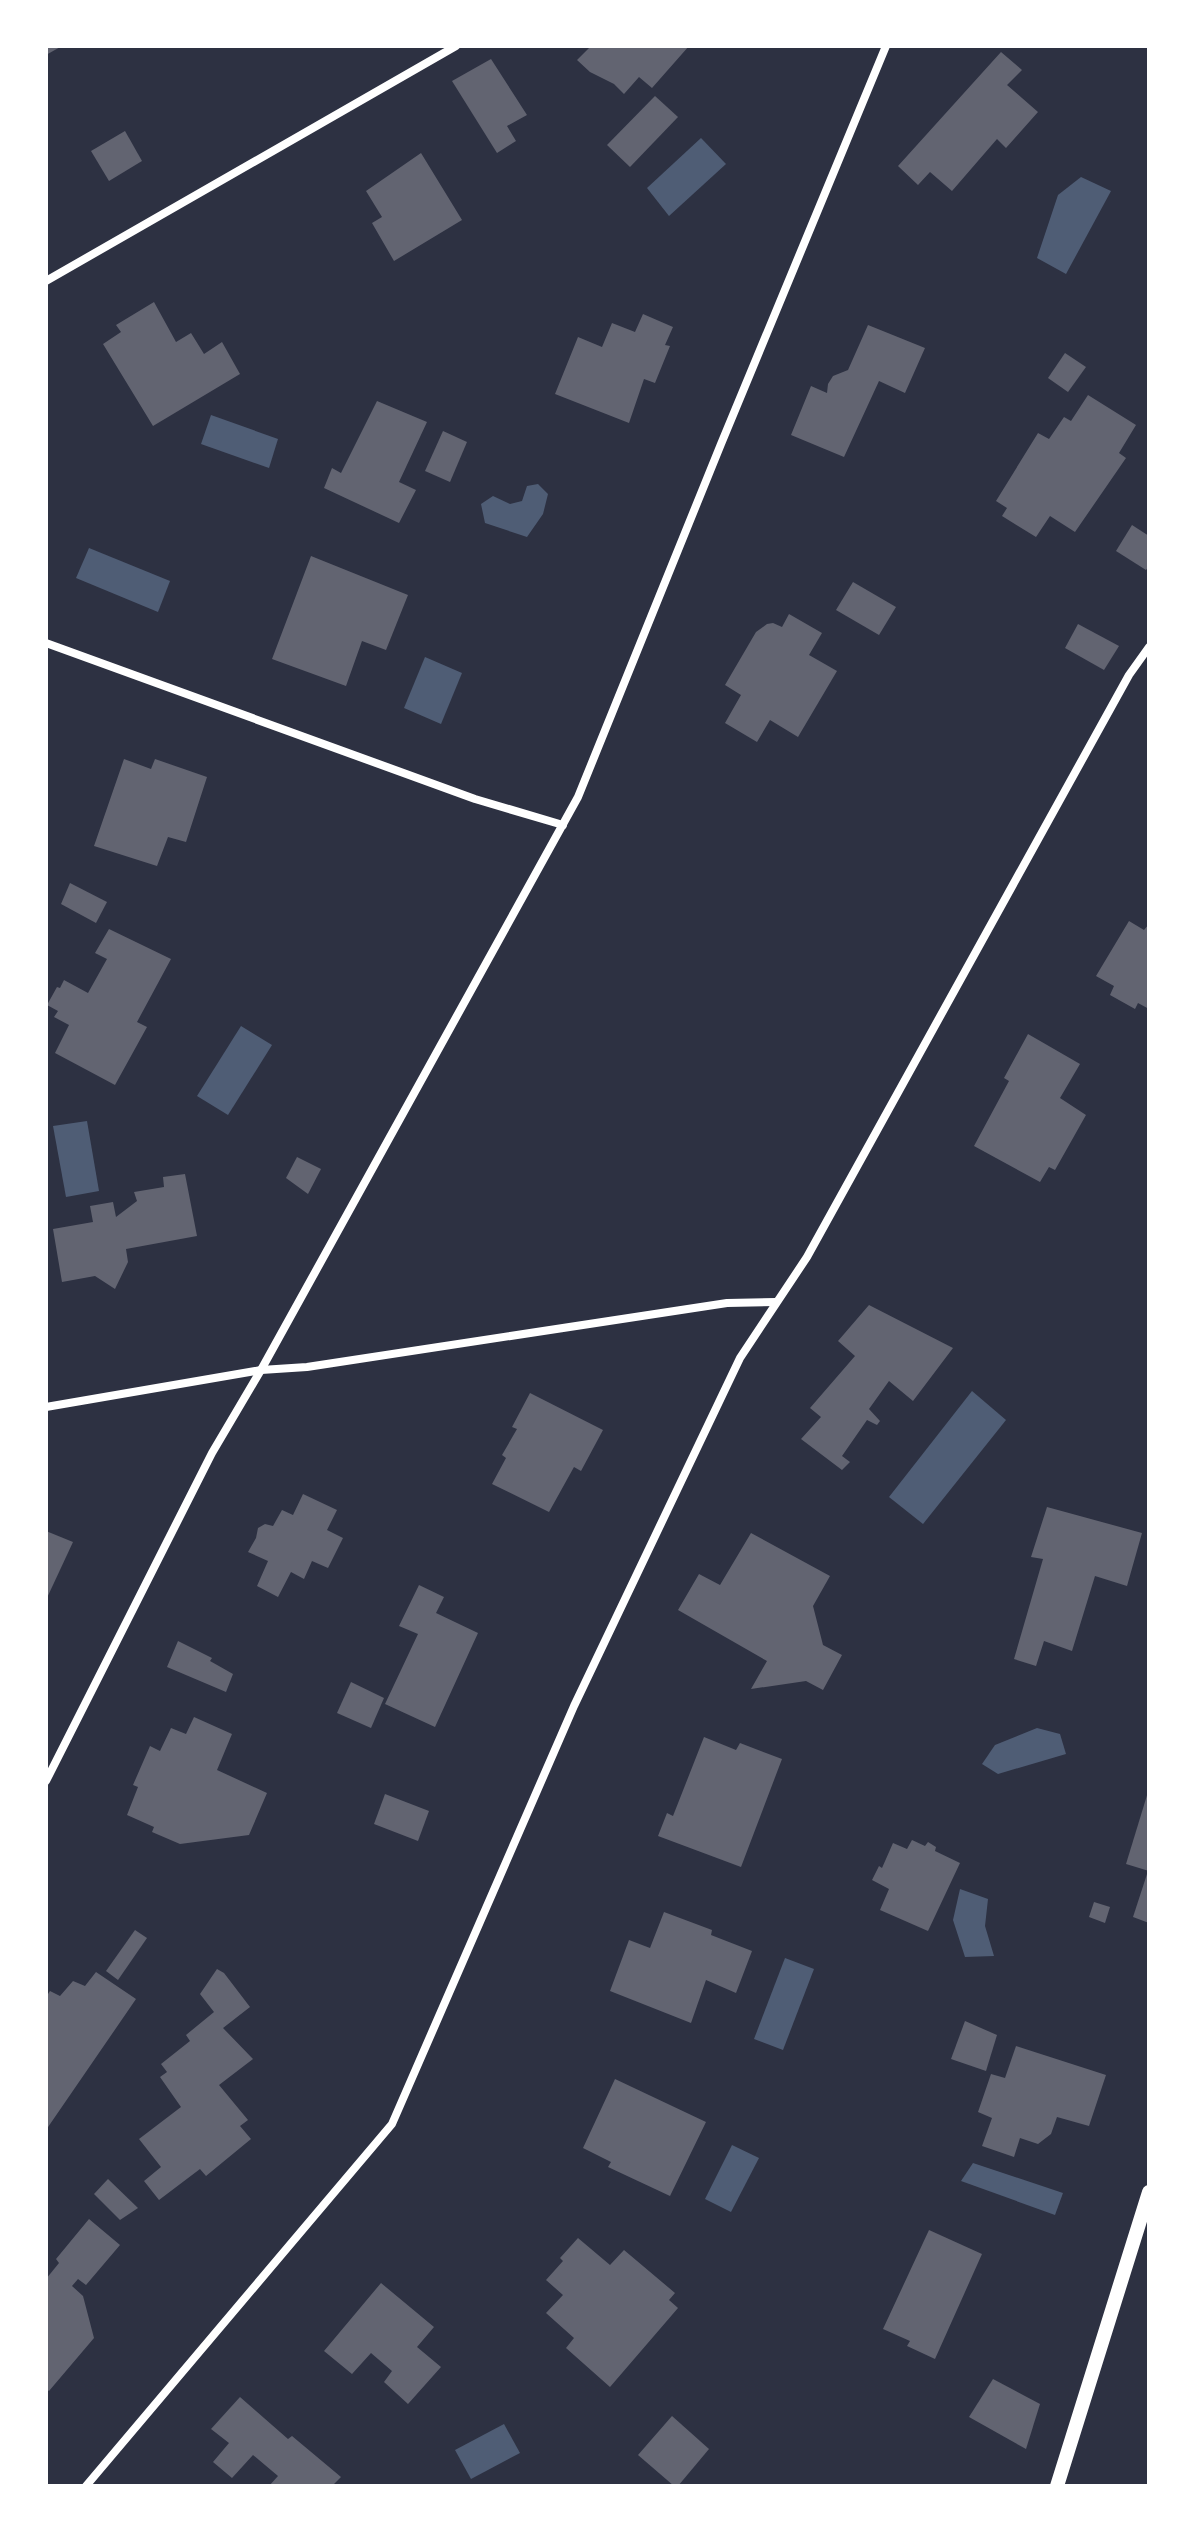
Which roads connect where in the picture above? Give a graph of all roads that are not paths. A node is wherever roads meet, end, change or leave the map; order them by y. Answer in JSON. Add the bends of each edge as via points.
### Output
{"nodes":[{"id":1,"x":456,"y":46,"type":"edge"},
{"id":2,"x":886,"y":46,"type":"edge"},
{"id":3,"x":46,"y":281,"type":"edge"},
{"id":4,"x":46,"y":643,"type":"edge"},
{"id":5,"x":1149,"y":647,"type":"edge"},
{"id":6,"x":563,"y":825,"type":"junction"},
{"id":7,"x":776,"y":1302,"type":"junction"},
{"id":8,"x":261,"y":1370,"type":"junction"},
{"id":9,"x":46,"y":1407,"type":"edge"},
{"id":10,"x":46,"y":1781,"type":"edge"},
{"id":11,"x":1149,"y":2192,"type":"edge"},
{"id":12,"x":86,"y":2486,"type":"edge"},
{"id":13,"x":1057,"y":2486,"type":"edge"}],
"edges":[{"from":1,"to":3,"type":"street"},
{"from":2,"to":6,"type":"street"},
{"from":4,"to":6,"type":"street","via":[[475,799]]},
{"from":5,"to":7,"type":"street","via":[[807,1257]]},
{"from":6,"to":8,"type":"street"},
{"from":7,"to":8,"type":"street","via":[[727,1303]]},
{"from":7,"to":12,"type":"street","via":[[740,1358],[574,1706],[392,2124]]},
{"from":8,"to":9,"type":"street"},
{"from":8,"to":10,"type":"street","via":[[212,1453]]},
{"from":11,"to":13,"type":"street"}]}
